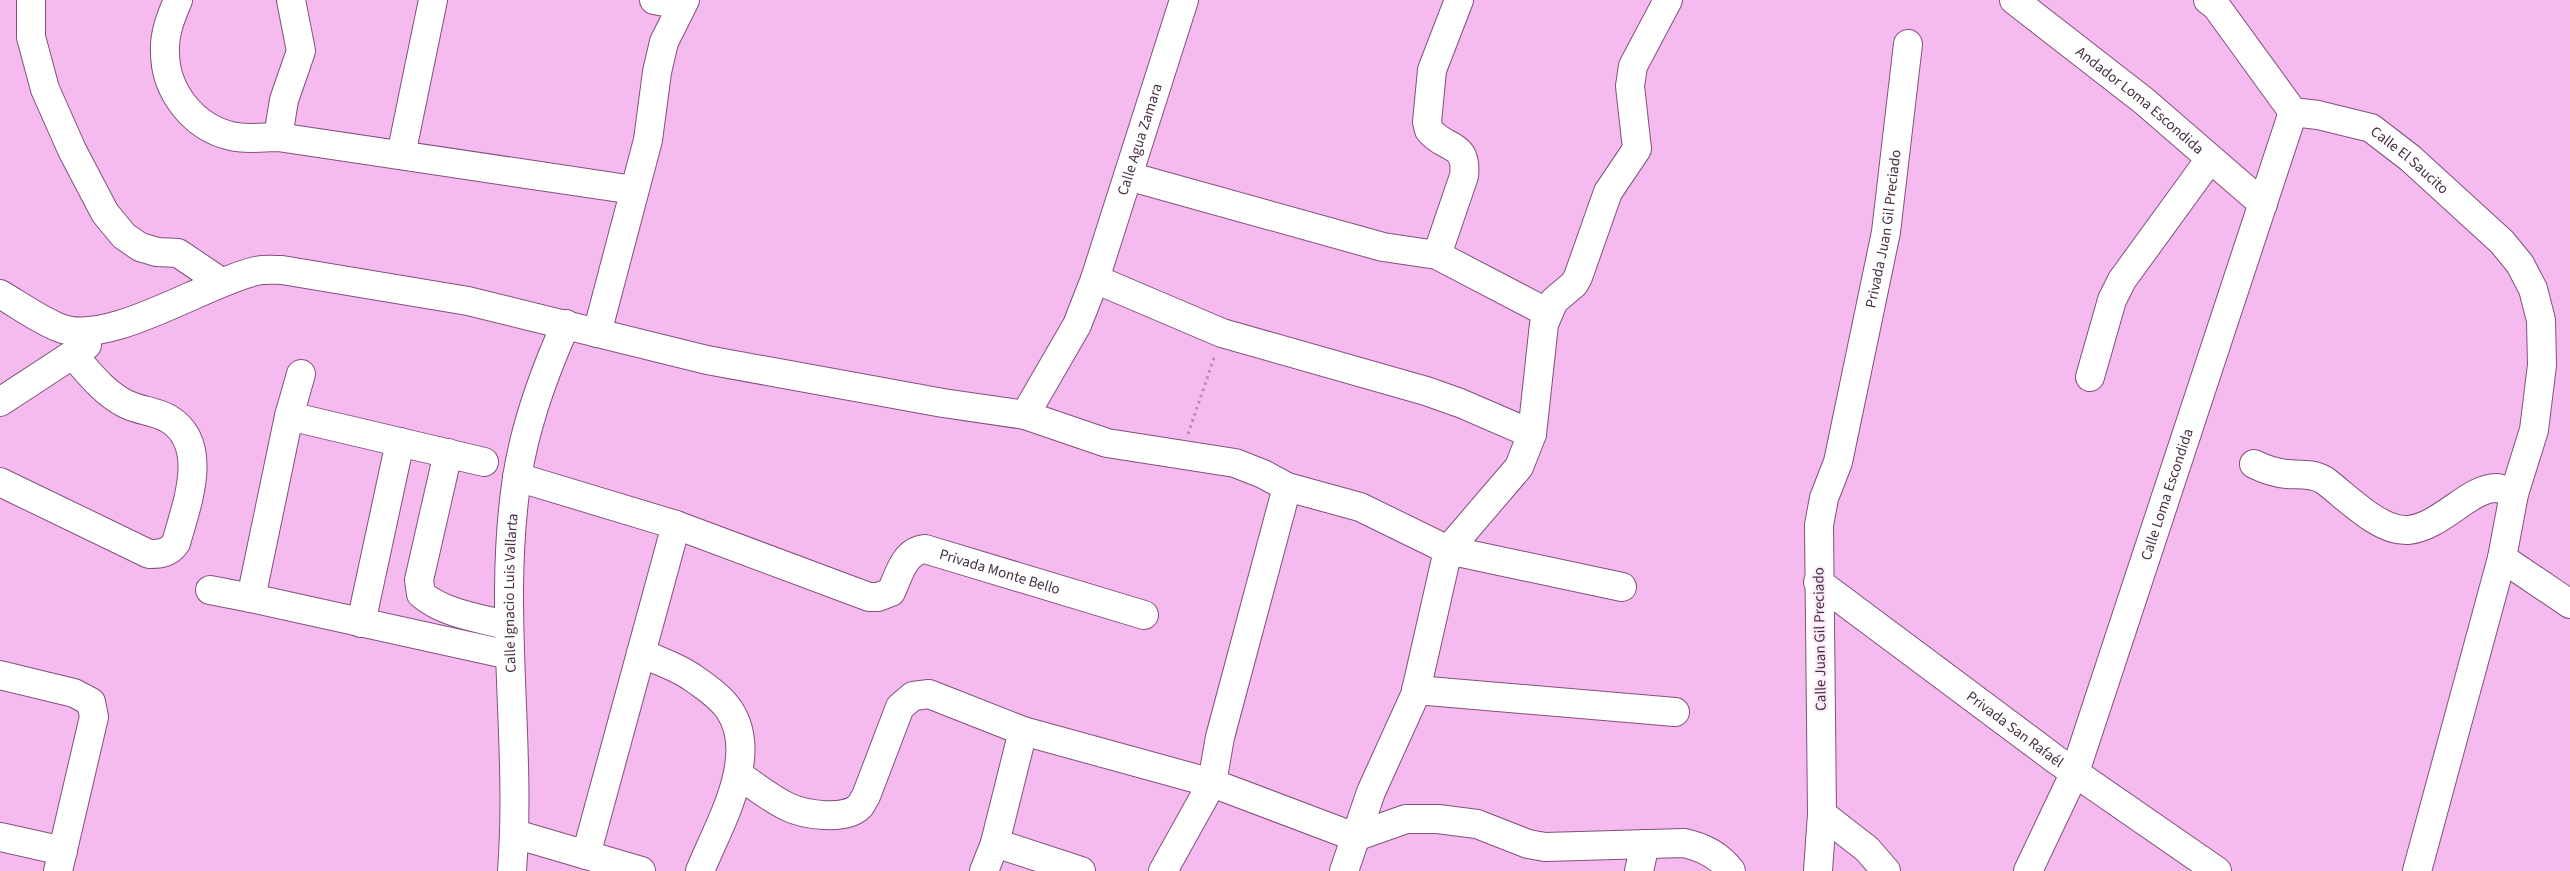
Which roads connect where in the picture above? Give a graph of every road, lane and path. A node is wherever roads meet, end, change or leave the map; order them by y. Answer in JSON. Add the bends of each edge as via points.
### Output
{"nodes":[{"id":1,"x":31,"y":0,"type":"edge"},
{"id":2,"x":178,"y":0,"type":"edge"},
{"id":3,"x":292,"y":0,"type":"edge"},
{"id":4,"x":433,"y":0,"type":"edge"},
{"id":5,"x":654,"y":0,"type":"edge"},
{"id":6,"x":1184,"y":0,"type":"edge"},
{"id":7,"x":1459,"y":0,"type":"edge"},
{"id":8,"x":1668,"y":0,"type":"edge"},
{"id":9,"x":2014,"y":0,"type":"edge"},
{"id":10,"x":2214,"y":2,"type":"edge"},
{"id":11,"x":684,"y":3,"type":"edge"},
{"id":12,"x":1908,"y":44,"type":"dead end"},
{"id":13,"x":2293,"y":112,"type":"junction"},
{"id":14,"x":278,"y":137,"type":"junction"},
{"id":15,"x":401,"y":155,"type":"junction"},
{"id":16,"x":2210,"y":159,"type":"junction"},
{"id":17,"x":1128,"y":176,"type":"junction"},
{"id":18,"x":634,"y":190,"type":"junction"},
{"id":19,"x":2263,"y":204,"type":"junction"},
{"id":20,"x":1437,"y":255,"type":"junction"},
{"id":21,"x":1095,"y":279,"type":"junction"},
{"id":22,"x":221,"y":282,"type":"junction"},
{"id":23,"x":0,"y":294,"type":"edge"},
{"id":24,"x":1548,"y":313,"type":"junction"},
{"id":25,"x":566,"y":324,"type":"junction"},
{"id":26,"x":111,"y":329,"type":"junction"},
{"id":27,"x":597,"y":333,"type":"junction"},
{"id":28,"x":1222,"y":333,"type":"junction"},
{"id":29,"x":73,"y":355,"type":"junction"},
{"id":30,"x":301,"y":374,"type":"dead end"},
{"id":31,"x":2090,"y":377,"type":"dead end"},
{"id":32,"x":0,"y":402,"type":"edge"},
{"id":33,"x":1849,"y":411,"type":"joint"},
{"id":34,"x":1025,"y":414,"type":"junction"},
{"id":35,"x":290,"y":416,"type":"junction"},
{"id":36,"x":1532,"y":434,"type":"junction"},
{"id":37,"x":400,"y":442,"type":"junction"},
{"id":38,"x":448,"y":453,"type":"junction"},
{"id":39,"x":1182,"y":454,"type":"junction"},
{"id":40,"x":484,"y":462,"type":"dead end"},
{"id":41,"x":2254,"y":464,"type":"dead end"},
{"id":42,"x":517,"y":477,"type":"junction"},
{"id":43,"x":0,"y":482,"type":"edge"},
{"id":44,"x":1287,"y":488,"type":"junction"},
{"id":45,"x":2514,"y":494,"type":"junction"},
{"id":46,"x":676,"y":525,"type":"junction"},
{"id":47,"x":1448,"y":550,"type":"junction"},
{"id":48,"x":2502,"y":558,"type":"junction"},
{"id":49,"x":1818,"y":582,"type":"junction"},
{"id":50,"x":1622,"y":587,"type":"dead end"},
{"id":51,"x":210,"y":590,"type":"dead end"},
{"id":52,"x":252,"y":598,"type":"junction"},
{"id":53,"x":2570,"y":604,"type":"edge"},
{"id":54,"x":465,"y":615,"type":"junction"},
{"id":55,"x":1144,"y":615,"type":"dead end"},
{"id":56,"x":360,"y":623,"type":"junction"},
{"id":57,"x":509,"y":626,"type":"junction"},
{"id":58,"x":459,"y":645,"type":"junction"},
{"id":59,"x":641,"y":653,"type":"junction"},
{"id":60,"x":510,"y":655,"type":"junction"},
{"id":61,"x":0,"y":675,"type":"edge"},
{"id":62,"x":1416,"y":690,"type":"junction"},
{"id":63,"x":1675,"y":712,"type":"dead end"},
{"id":64,"x":1023,"y":731,"type":"junction"},
{"id":65,"x":2075,"y":772,"type":"junction"},
{"id":66,"x":739,"y":775,"type":"junction"},
{"id":67,"x":1212,"y":783,"type":"junction"},
{"id":68,"x":1371,"y":792,"type":"junction"},
{"id":69,"x":1822,"y":814,"type":"junction"},
{"id":70,"x":1406,"y":820,"type":"junction"},
{"id":71,"x":515,"y":834,"type":"junction"},
{"id":72,"x":1355,"y":837,"type":"junction"},
{"id":73,"x":0,"y":838,"type":"edge"},
{"id":74,"x":995,"y":843,"type":"junction"},
{"id":75,"x":1645,"y":844,"type":"junction"},
{"id":76,"x":586,"y":855,"type":"junction"},
{"id":77,"x":61,"y":861,"type":"edge"},
{"id":78,"x":512,"y":871,"type":"edge"},
{"id":79,"x":641,"y":871,"type":"edge"},
{"id":80,"x":700,"y":871,"type":"edge"},
{"id":81,"x":984,"y":871,"type":"edge"},
{"id":82,"x":1081,"y":871,"type":"edge"},
{"id":83,"x":1163,"y":871,"type":"edge"},
{"id":84,"x":1344,"y":871,"type":"edge"},
{"id":85,"x":1639,"y":871,"type":"edge"},
{"id":86,"x":1731,"y":871,"type":"edge"},
{"id":87,"x":1818,"y":871,"type":"edge"},
{"id":88,"x":1886,"y":871,"type":"edge"},
{"id":89,"x":2028,"y":871,"type":"edge"},
{"id":90,"x":2217,"y":871,"type":"edge"},
{"id":91,"x":2417,"y":871,"type":"edge"}],
"edges":[{"from":1,"to":22,"type":"street","via":[[31,37],[45,89],[105,214],[124,236],[140,247],[178,253]]},
{"from":2,"to":14,"type":"street","via":[[168,25],[164,51],[174,90],[181,102],[209,126],[232,136]]},
{"from":3,"to":14,"type":"street","via":[[301,51],[284,100]]},
{"from":4,"to":15,"type":"street"},
{"from":5,"to":11,"type":"street"},
{"from":6,"to":17,"type":"street","name":"Calle Agua Zamara"},
{"from":7,"to":20,"type":"street","via":[[1431,76],[1429,130],[1462,154],[1465,167]]},
{"from":8,"to":24,"type":"street","via":[[1633,66],[1630,86],[1637,149],[1608,192],[1578,277],[1554,301]]},
{"from":9,"to":16,"type":"street","name":"Andador Loma Escondida","via":[[2144,101]]},
{"from":10,"to":13,"type":"street"},
{"from":11,"to":18,"type":"street","via":[[664,42],[648,140]]},
{"from":12,"to":33,"type":"street","name":"Privada Juan Gil Preciado","via":[[1886,232]]},
{"from":13,"to":19,"type":"street","name":"Calle Loma Escondida"},
{"from":13,"to":45,"type":"street","name":"Calle El Saucito","via":[[2370,128],[2410,158],[2502,242],[2520,264],[2533,289],[2541,320],[2542,365],[2534,430]]},
{"from":14,"to":15,"type":"street"},
{"from":15,"to":18,"type":"street"},
{"from":16,"to":19,"type":"street","name":"Andador Loma Escondida"},
{"from":16,"to":31,"type":"street","via":[[2122,280],[2112,300]]},
{"from":17,"to":20,"type":"street","via":[[1383,246]]},
{"from":17,"to":21,"type":"street","name":"Calle Agua Zamara"},
{"from":18,"to":27,"type":"street"},
{"from":19,"to":65,"type":"street","name":"Calle Loma Escondida"},
{"from":20,"to":24,"type":"street"},
{"from":21,"to":28,"type":"street"},
{"from":21,"to":34,"type":"street","name":"Calle Agua Zamara","via":[[1077,325]]},
{"from":22,"to":25,"type":"street","via":[[257,270],[282,270],[468,301]]},
{"from":22,"to":26,"type":"street"},
{"from":23,"to":26,"type":"street","via":[[60,328]]},
{"from":24,"to":36,"type":"street","via":[[1544,324]]},
{"from":25,"to":27,"type":"street"},
{"from":25,"to":42,"type":"street","name":"Calle Ignacio Luis Vallarta","via":[[534,404]]},
{"from":26,"to":29,"type":"street"},
{"from":27,"to":34,"type":"street","via":[[743,367],[943,403]]},
{"from":28,"to":36,"type":"street","via":[[1426,391]]},
{"from":28,"to":39,"type":"path"},
{"from":29,"to":32,"type":"street"},
{"from":29,"to":43,"type":"street","via":[[112,395],[126,404],[167,418],[184,432],[192,455],[192,481],[176,543],[164,553],[149,554]]},
{"from":30,"to":35,"type":"street"},
{"from":33,"to":49,"type":"street","name":"Calle Juan Gil Preciado","via":[[1838,462],[1821,513]]},
{"from":34,"to":39,"type":"street","via":[[1107,443]]},
{"from":35,"to":37,"type":"street"},
{"from":35,"to":52,"type":"street"},
{"from":36,"to":47,"type":"street","via":[[1519,467]]},
{"from":37,"to":38,"type":"street"},
{"from":37,"to":56,"type":"street"},
{"from":38,"to":40,"type":"street"},
{"from":38,"to":54,"type":"street","via":[[419,587],[427,599]]},
{"from":39,"to":44,"type":"street","via":[[1236,463]]},
{"from":41,"to":45,"type":"street","via":[[2286,474],[2306,474],[2322,479],[2376,522],[2406,530],[2434,522],[2484,491],[2498,488]]},
{"from":42,"to":46,"type":"street"},
{"from":42,"to":57,"type":"street","name":"Calle Ignacio Luis Vallarta","via":[[511,533]]},
{"from":44,"to":47,"type":"street","via":[[1360,507]]},
{"from":44,"to":67,"type":"street","via":[[1220,737]]},
{"from":45,"to":48,"type":"street"},
{"from":46,"to":55,"type":"street","name":"Privada Monte Bello","via":[[862,595],[878,598],[891,592],[908,556],[914,550],[925,549]]},
{"from":46,"to":59,"type":"street"},
{"from":47,"to":50,"type":"street"},
{"from":47,"to":62,"type":"street"},
{"from":48,"to":53,"type":"street"},
{"from":48,"to":91,"type":"street"},
{"from":49,"to":65,"type":"street","name":"Privada San Rafaél"},
{"from":49,"to":69,"type":"street","name":"Calle Juan Gil Preciado"},
{"from":51,"to":52,"type":"street"},
{"from":52,"to":56,"type":"street"},
{"from":54,"to":57,"type":"street"},
{"from":54,"to":58,"type":"street"},
{"from":56,"to":58,"type":"street"},
{"from":57,"to":60,"type":"street","name":"Calle Ignacio Luis Vallarta"},
{"from":58,"to":60,"type":"street"},
{"from":59,"to":66,"type":"street","via":[[692,677],[723,702],[735,720],[741,750]]},
{"from":59,"to":76,"type":"street"},
{"from":60,"to":71,"type":"street","name":"Calle Ignacio Luis Vallarta"},
{"from":61,"to":77,"type":"street","via":[[74,693],[91,702],[94,717]]},
{"from":62,"to":63,"type":"street"},
{"from":62,"to":68,"type":"street"},
{"from":64,"to":66,"type":"street","via":[[930,694],[913,696],[900,706],[872,781],[859,806],[842,813],[808,814],[790,808]]},
{"from":64,"to":67,"type":"street"},
{"from":64,"to":74,"type":"street"},
{"from":65,"to":89,"type":"street","name":"Calle Loma Escondida"},
{"from":65,"to":90,"type":"street","name":"Privada San Rafaél"},
{"from":66,"to":80,"type":"street"},
{"from":67,"to":72,"type":"street"},
{"from":67,"to":83,"type":"street"},
{"from":68,"to":70,"type":"street"},
{"from":68,"to":72,"type":"street"},
{"from":69,"to":87,"type":"street","name":"Calle Juan Gil Preciado"},
{"from":69,"to":88,"type":"street","via":[[1867,849]]},
{"from":70,"to":72,"type":"street"},
{"from":70,"to":75,"type":"street","via":[[1438,819],[1477,824],[1528,844],[1545,847]]},
{"from":71,"to":76,"type":"street"},
{"from":71,"to":78,"type":"street","name":"Calle Ignacio Luis Vallarta"},
{"from":72,"to":84,"type":"street"},
{"from":73,"to":77,"type":"street"},
{"from":74,"to":81,"type":"street"},
{"from":74,"to":82,"type":"street"},
{"from":75,"to":85,"type":"street"},
{"from":75,"to":86,"type":"street","via":[[1700,846]]},
{"from":76,"to":79,"type":"street"}]}
